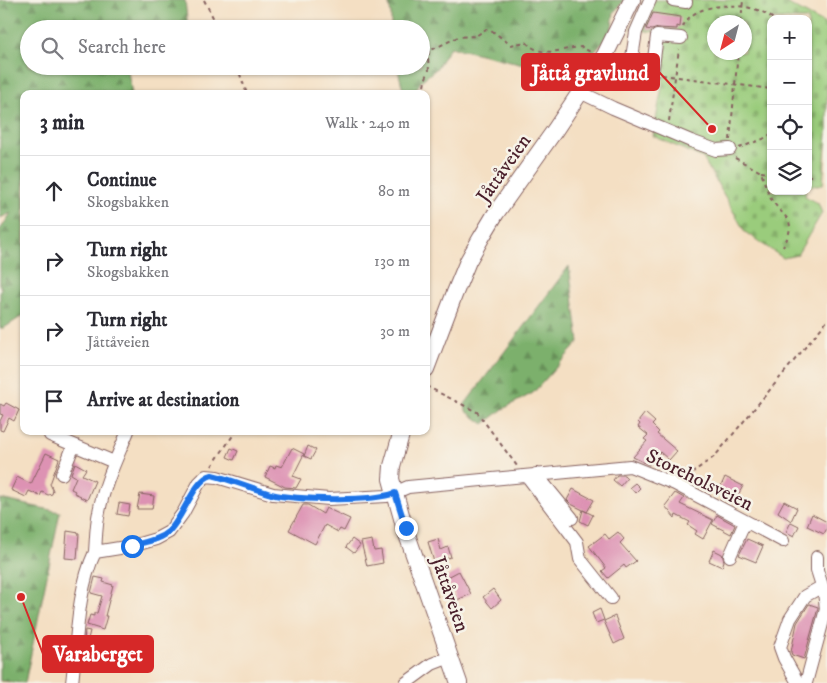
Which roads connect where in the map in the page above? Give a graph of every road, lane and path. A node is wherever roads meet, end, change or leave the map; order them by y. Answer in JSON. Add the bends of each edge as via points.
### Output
{"nodes":[{"id":1,"x":204,"y":0,"type":"edge"},
{"id":2,"x":632,"y":0,"type":"edge"},
{"id":3,"x":650,"y":0,"type":"edge"},
{"id":4,"x":673,"y":0,"type":"edge"},
{"id":5,"x":743,"y":0,"type":"edge"},
{"id":6,"x":686,"y":2,"type":"dead end"},
{"id":7,"x":742,"y":5,"type":"junction"},
{"id":8,"x":741,"y":15,"type":"edge"},
{"id":9,"x":770,"y":15,"type":"edge"},
{"id":10,"x":214,"y":20,"type":"edge"},
{"id":11,"x":635,"y":34,"type":"junction"},
{"id":12,"x":657,"y":36,"type":"junction"},
{"id":13,"x":681,"y":38,"type":"junction"},
{"id":14,"x":430,"y":50,"type":"edge"},
{"id":15,"x":738,"y":60,"type":"edge"},
{"id":16,"x":601,"y":61,"type":"junction"},
{"id":17,"x":630,"y":70,"type":"dead end"},
{"id":18,"x":652,"y":74,"type":"joint"},
{"id":19,"x":240,"y":75,"type":"edge"},
{"id":20,"x":427,"y":75,"type":"edge"},
{"id":21,"x":675,"y":76,"type":"junction"},
{"id":22,"x":736,"y":84,"type":"junction"},
{"id":23,"x":767,"y":88,"type":"edge"},
{"id":24,"x":246,"y":90,"type":"edge"},
{"id":25,"x":424,"y":90,"type":"edge"},
{"id":26,"x":580,"y":92,"type":"junction"},
{"id":27,"x":667,"y":130,"type":"junction"},
{"id":28,"x":767,"y":137,"type":"edge"},
{"id":29,"x":730,"y":149,"type":"junction"},
{"id":30,"x":761,"y":172,"type":"junction"},
{"id":31,"x":767,"y":173,"type":"edge"},
{"id":32,"x":783,"y":247,"type":"dead end"},
{"id":33,"x":827,"y":321,"type":"edge"},
{"id":34,"x":430,"y":358,"type":"edge"},
{"id":35,"x":430,"y":388,"type":"edge"},
{"id":36,"x":52,"y":435,"type":"edge"},
{"id":37,"x":126,"y":435,"type":"edge"},
{"id":38,"x":233,"y":435,"type":"edge"},
{"id":39,"x":401,"y":435,"type":"edge"},
{"id":40,"x":75,"y":446,"type":"junction"},
{"id":41,"x":114,"y":462,"type":"junction"},
{"id":42,"x":62,"y":474,"type":"dead end"},
{"id":43,"x":529,"y":475,"type":"junction"},
{"id":44,"x":206,"y":476,"type":"junction"},
{"id":45,"x":676,"y":484,"type":"junction"},
{"id":46,"x":395,"y":493,"type":"junction"},
{"id":47,"x":572,"y":518,"type":"dead end"},
{"id":48,"x":745,"y":522,"type":"junction"},
{"id":49,"x":783,"y":541,"type":"dead end"},
{"id":50,"x":96,"y":552,"type":"junction"},
{"id":51,"x":730,"y":556,"type":"dead end"},
{"id":52,"x":817,"y":558,"type":"dead end"},
{"id":53,"x":821,"y":587,"type":"junction"},
{"id":54,"x":611,"y":598,"type":"dead end"},
{"id":55,"x":450,"y":657,"type":"junction"},
{"id":56,"x":72,"y":683,"type":"edge"},
{"id":57,"x":406,"y":683,"type":"edge"},
{"id":58,"x":459,"y":683,"type":"edge"},
{"id":59,"x":798,"y":683,"type":"edge"},
{"id":60,"x":806,"y":683,"type":"edge"}],
"edges":[{"from":1,"to":10,"type":"path"},
{"from":2,"to":16,"type":"main road","name":"Jåttåveien"},
{"from":3,"to":11,"type":"street"},
{"from":4,"to":6,"type":"street"},
{"from":5,"to":7,"type":"path"},
{"from":7,"to":8,"type":"path"},
{"from":7,"to":9,"type":"path"},
{"from":7,"to":13,"type":"path","via":[[722,4],[700,10],[685,21]]},
{"from":11,"to":12,"type":"street"},
{"from":11,"to":17,"type":"street"},
{"from":12,"to":13,"type":"street"},
{"from":12,"to":18,"type":"street"},
{"from":13,"to":21,"type":"path"},
{"from":14,"to":16,"type":"path","via":[[458,36],[476,36],[486,29],[511,45],[526,42],[531,48],[547,52],[582,47]]},
{"from":15,"to":22,"type":"path"},
{"from":16,"to":26,"type":"main road","name":"Jåttåveien"},
{"from":18,"to":21,"type":"path"},
{"from":19,"to":24,"type":"path"},
{"from":20,"to":25,"type":"path"},
{"from":21,"to":22,"type":"path"},
{"from":21,"to":27,"type":"path"},
{"from":22,"to":23,"type":"path"},
{"from":22,"to":29,"type":"path"},
{"from":26,"to":27,"type":"street"},
{"from":26,"to":34,"type":"main road","name":"Jåttåveien","via":[[496,213],[477,246]]},
{"from":27,"to":29,"type":"street","via":[[716,150]]},
{"from":28,"to":29,"type":"path"},
{"from":29,"to":30,"type":"path","via":[[736,159]]},
{"from":30,"to":31,"type":"path"},
{"from":30,"to":32,"type":"path","via":[[771,198],[790,220],[790,234]]},
{"from":33,"to":45,"type":"path","via":[[715,456]]},
{"from":35,"to":43,"type":"path","via":[[478,412]]},
{"from":36,"to":40,"type":"street"},
{"from":37,"to":41,"type":"street"},
{"from":38,"to":44,"type":"path"},
{"from":39,"to":46,"type":"main road","name":"Jåttåveien","via":[[392,466],[391,480]]},
{"from":40,"to":41,"type":"street"},
{"from":40,"to":42,"type":"street"},
{"from":41,"to":50,"type":"street","via":[[98,513]]},
{"from":43,"to":45,"type":"street","name":"Storeholsveien","via":[[630,466]]},
{"from":43,"to":46,"type":"street","name":"Storeholsveien","via":[[408,487]]},
{"from":43,"to":47,"type":"street"},
{"from":43,"to":54,"type":"street","via":[[577,542],[580,559]]},
{"from":44,"to":46,"type":"street","name":"Storeholsveien","via":[[296,497],[374,498]]},
{"from":44,"to":50,"type":"street","via":[[169,532],[132,546]]},
{"from":45,"to":48,"type":"street","name":"Storeholsveien"},
{"from":46,"to":55,"type":"main road","name":"Jåttåveien"},
{"from":48,"to":49,"type":"street","name":"Storeholsveien"},
{"from":48,"to":51,"type":"street"},
{"from":50,"to":56,"type":"street","via":[[83,588]]},
{"from":52,"to":53,"type":"street"},
{"from":53,"to":59,"type":"street","via":[[805,596],[790,619],[780,647]]},
{"from":53,"to":60,"type":"street","via":[[826,609]]},
{"from":55,"to":57,"type":"street","via":[[432,664]]},
{"from":55,"to":58,"type":"main road","name":"Jåttåveien"}]}
